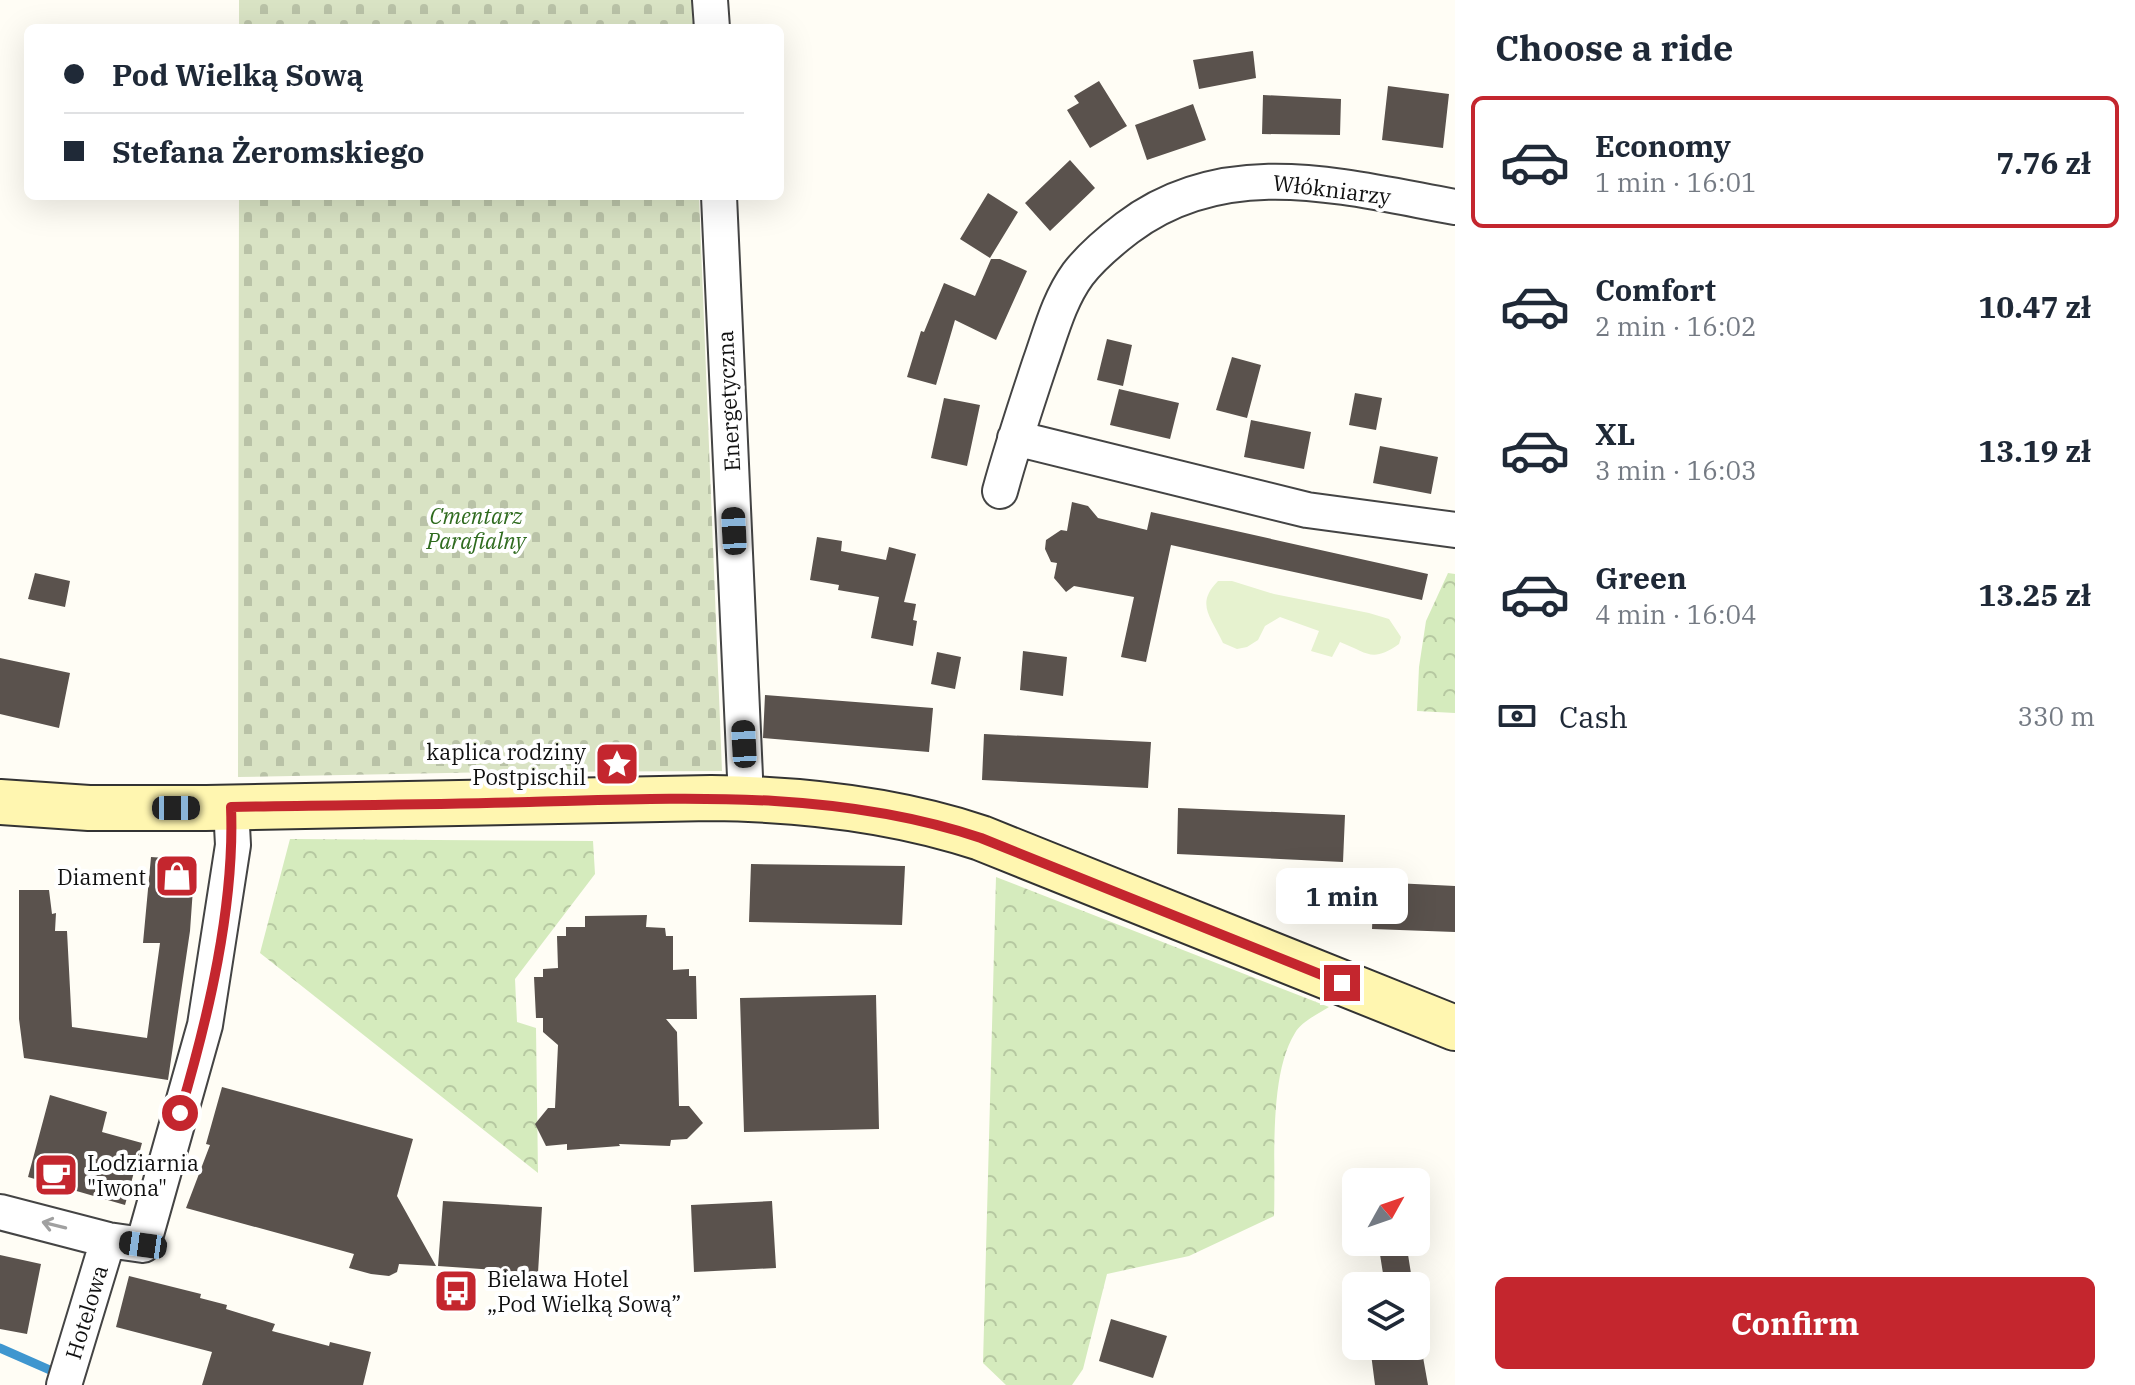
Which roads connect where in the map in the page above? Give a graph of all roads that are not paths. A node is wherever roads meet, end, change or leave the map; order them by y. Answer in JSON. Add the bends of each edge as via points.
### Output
{"nodes":[{"id":1,"x":710,"y":0,"type":"edge"},
{"id":2,"x":712,"y":24,"type":"edge"},
{"id":3,"x":719,"y":200,"type":"edge"},
{"id":4,"x":1455,"y":207,"type":"edge"},
{"id":5,"x":1015,"y":438,"type":"junction"},
{"id":6,"x":1000,"y":491,"type":"dead end"},
{"id":7,"x":1455,"y":530,"type":"edge"},
{"id":8,"x":746,"y":799,"type":"junction"},
{"id":9,"x":0,"y":802,"type":"edge"},
{"id":10,"x":231,"y":807,"type":"junction"},
{"id":11,"x":1455,"y":1028,"type":"edge"},
{"id":12,"x":0,"y":1212,"type":"edge"},
{"id":13,"x":108,"y":1240,"type":"junction"},
{"id":14,"x":64,"y":1385,"type":"edge"}],
"edges":[{"from":1,"to":2,"type":"street"},
{"from":3,"to":8,"type":"street","name":"Energetyczna"},
{"from":4,"to":5,"type":"street","name":"Włókniarzy","via":[[1305,181],[1247,181],[1193,192],[1148,212],[1079,273],[1059,307]]},
{"from":5,"to":6,"type":"street","name":"Włókniarzy"},
{"from":5,"to":7,"type":"street","via":[[1307,510]]},
{"from":8,"to":10,"type":"street"},
{"from":8,"to":11,"type":"street","via":[[870,811],[966,833]]},
{"from":9,"to":10,"type":"street","via":[[89,808]]},
{"from":10,"to":13,"type":"street","via":[[233,845],[207,1016],[143,1245]]},
{"from":13,"to":12,"type":"street","one_way":true},
{"from":13,"to":14,"type":"street","name":"Hotelowa"}]}
